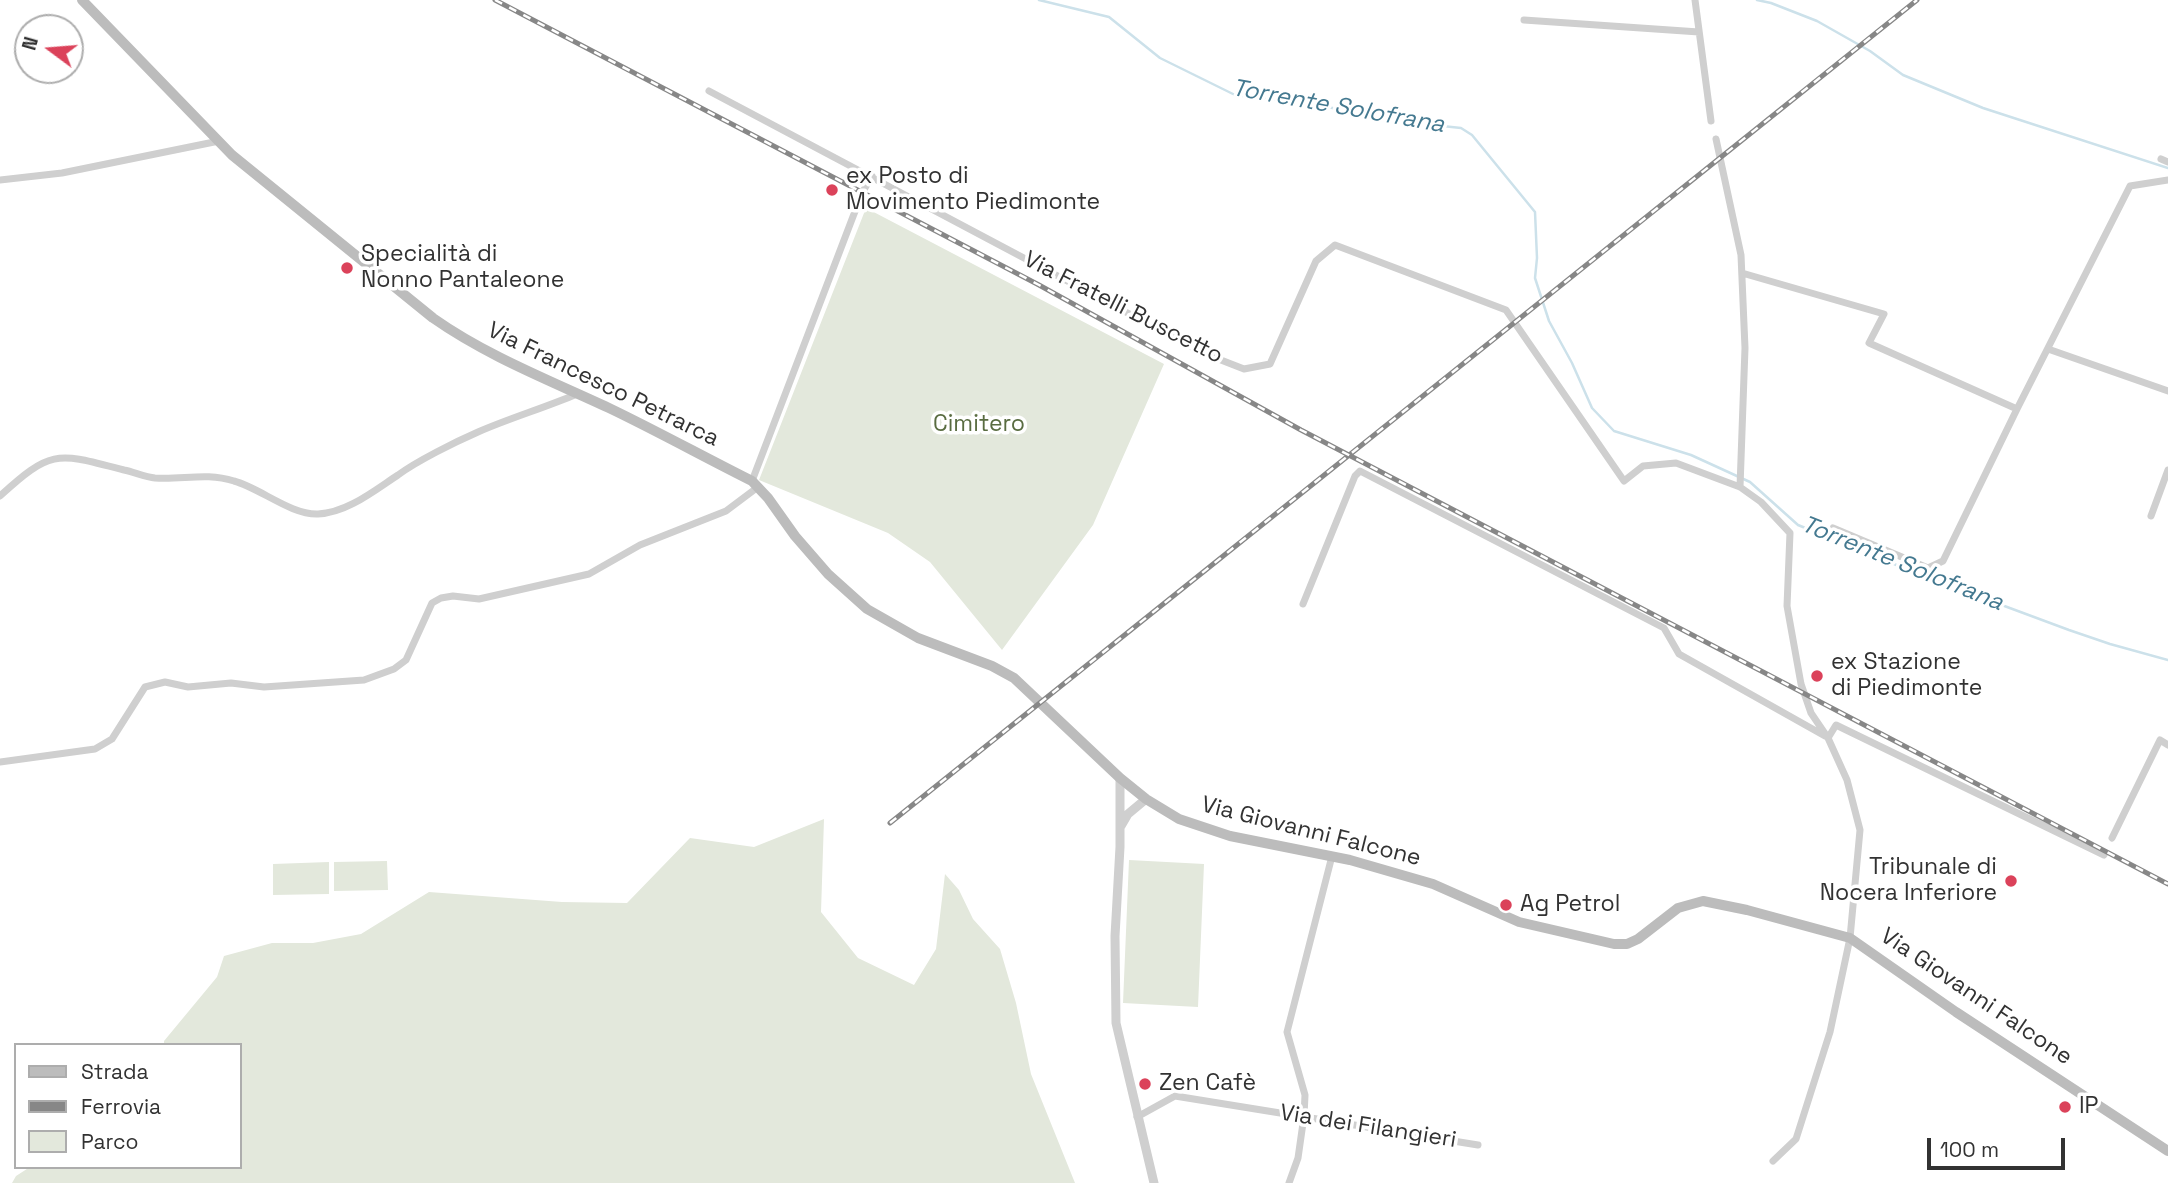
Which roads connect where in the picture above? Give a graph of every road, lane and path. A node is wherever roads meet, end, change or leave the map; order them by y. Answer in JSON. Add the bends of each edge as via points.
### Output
{"nodes":[{"id":1,"x":82,"y":0,"type":"edge"},
{"id":2,"x":1695,"y":0,"type":"edge"},
{"id":3,"x":1524,"y":20,"type":"dead end"},
{"id":4,"x":1699,"y":32,"type":"junction"},
{"id":5,"x":709,"y":91,"type":"dead end"},
{"id":6,"x":1712,"y":121,"type":"dead end"},
{"id":7,"x":1716,"y":139,"type":"dead end"},
{"id":8,"x":219,"y":141,"type":"junction"},
{"id":9,"x":872,"y":176,"type":"junction"},
{"id":10,"x":0,"y":180,"type":"edge"},
{"id":11,"x":2168,"y":180,"type":"edge"},
{"id":12,"x":1742,"y":273,"type":"junction"},
{"id":13,"x":2048,"y":349,"type":"junction"},
{"id":14,"x":2168,"y":391,"type":"edge"},
{"id":15,"x":577,"y":394,"type":"junction"},
{"id":16,"x":2017,"y":410,"type":"junction"},
{"id":17,"x":2168,"y":470,"type":"edge"},
{"id":18,"x":1741,"y":479,"type":"junction"},
{"id":19,"x":755,"y":484,"type":"junction"},
{"id":20,"x":0,"y":496,"type":"edge"},
{"id":21,"x":2151,"y":516,"type":"dead end"},
{"id":22,"x":1833,"y":528,"type":"dead end"},
{"id":23,"x":1303,"y":604,"type":"dead end"},
{"id":24,"x":1828,"y":738,"type":"junction"},
{"id":25,"x":2168,"y":745,"type":"edge"},
{"id":26,"x":0,"y":762,"type":"edge"},
{"id":27,"x":1120,"y":778,"type":"junction"},
{"id":28,"x":1146,"y":799,"type":"junction"},
{"id":29,"x":1121,"y":828,"type":"junction"},
{"id":30,"x":2112,"y":838,"type":"dead end"},
{"id":31,"x":2105,"y":853,"type":"dead end"},
{"id":32,"x":1332,"y":856,"type":"junction"},
{"id":33,"x":1850,"y":938,"type":"junction"},
{"id":34,"x":1304,"y":1116,"type":"junction"},
{"id":35,"x":1137,"y":1117,"type":"junction"},
{"id":36,"x":1478,"y":1145,"type":"dead end"},
{"id":37,"x":2168,"y":1151,"type":"edge"},
{"id":38,"x":1773,"y":1161,"type":"dead end"},
{"id":39,"x":1154,"y":1183,"type":"edge"},
{"id":40,"x":1289,"y":1183,"type":"edge"}],
"edges":[{"from":1,"to":8,"type":"main road","name":"Via Francesco Petrarca"},
{"from":2,"to":4,"type":"street"},
{"from":3,"to":4,"type":"street"},
{"from":4,"to":6,"type":"street"},
{"from":5,"to":9,"type":"street","name":"Via Fratelli Buscetto"},
{"from":7,"to":12,"type":"street"},
{"from":8,"to":10,"type":"street","via":[[62,173]]},
{"from":8,"to":15,"type":"main road","name":"Via Francesco Petrarca","via":[[433,318],[462,338]]},
{"from":9,"to":18,"type":"street","name":"Via Fratelli Buscetto","via":[[1203,353],[1244,369],[1270,363],[1316,261],[1335,245],[1506,310],[1624,481],[1643,466],[1676,463]]},
{"from":9,"to":19,"type":"street","via":[[862,192]]},
{"from":11,"to":13,"type":"street","via":[[2130,186]]},
{"from":12,"to":16,"type":"street","via":[[1884,314],[1869,343]]},
{"from":12,"to":18,"type":"street"},
{"from":13,"to":14,"type":"street"},
{"from":13,"to":16,"type":"street"},
{"from":15,"to":19,"type":"main road","name":"Via Francesco Petrarca"},
{"from":15,"to":20,"type":"street","via":[[477,432],[398,474],[378,491],[329,513],[302,512],[234,481],[212,476],[155,478],[73,456],[44,462]]},
{"from":16,"to":22,"type":"street","via":[[1943,561],[1928,568]]},
{"from":17,"to":21,"type":"street"},
{"from":18,"to":24,"type":"street","name":"Via Fratelli Buscetto","via":[[1790,533],[1787,606],[1801,684],[1811,713]]},
{"from":19,"to":26,"type":"street","via":[[726,511],[640,545],[589,574],[479,599],[441,598],[432,603],[406,660],[394,669],[364,680],[264,687],[231,683],[188,687],[165,682],[145,687],[111,739],[95,749]]},
{"from":19,"to":27,"type":"main road","name":"Via Francesco Petrarca","via":[[828,574],[867,609],[918,638],[1014,678]]},
{"from":23,"to":24,"type":"street","via":[[1360,471],[1664,628],[1679,654]]},
{"from":24,"to":31,"type":"street","via":[[1836,725]]},
{"from":24,"to":33,"type":"street","name":"Via Fratelli Buscetto","via":[[1847,780],[1860,830]]},
{"from":25,"to":30,"type":"street","via":[[2160,740]]},
{"from":27,"to":28,"type":"main road","name":"Via Giovanni Falcone"},
{"from":27,"to":29,"type":"street"},
{"from":28,"to":29,"type":"street","via":[[1128,814]]},
{"from":28,"to":32,"type":"main road","name":"Via Giovanni Falcone","via":[[1180,820],[1214,832]]},
{"from":29,"to":35,"type":"street","via":[[1116,1023]]},
{"from":32,"to":33,"type":"main road","name":"Via Giovanni Falcone","via":[[1433,884],[1519,922],[1614,944],[1638,939],[1678,908],[1703,901]]},
{"from":32,"to":34,"type":"street","via":[[1287,1032],[1305,1095]]},
{"from":33,"to":37,"type":"main road","name":"Via Giovanni Falcone"},
{"from":33,"to":38,"type":"street","name":"Via Fratelli Buscetto","via":[[1830,1032],[1796,1139]]},
{"from":34,"to":35,"type":"street","name":"Via dei Filangieri","via":[[1175,1096]]},
{"from":34,"to":36,"type":"street","name":"Via dei Filangieri"},
{"from":34,"to":40,"type":"street"},
{"from":35,"to":39,"type":"street"}]}
